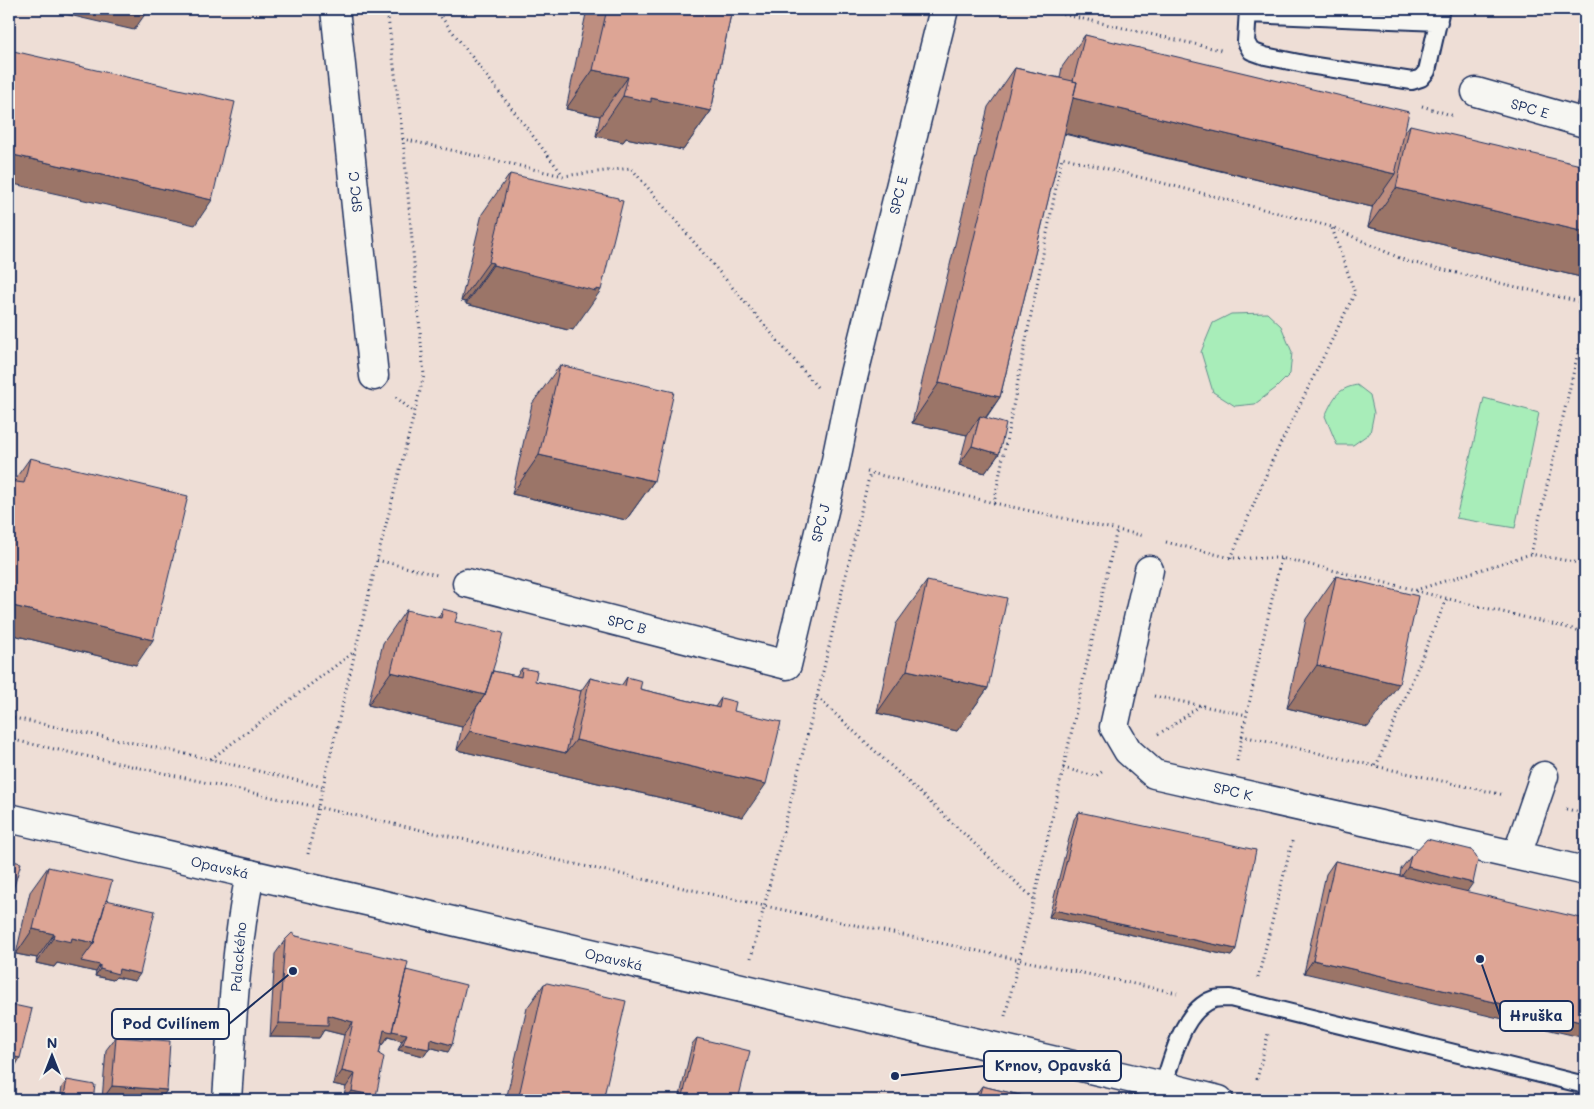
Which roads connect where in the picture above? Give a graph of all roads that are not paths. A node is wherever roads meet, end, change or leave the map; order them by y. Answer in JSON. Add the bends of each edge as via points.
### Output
{"nodes":[{"id":1,"x":335,"y":9,"type":"edge"},
{"id":2,"x":944,"y":9,"type":"edge"},
{"id":3,"x":1248,"y":12,"type":"edge"},
{"id":4,"x":1440,"y":15,"type":"edge"},
{"id":5,"x":1476,"y":92,"type":"dead end"},
{"id":6,"x":1585,"y":123,"type":"edge"},
{"id":7,"x":374,"y":376,"type":"dead end"},
{"id":8,"x":852,"y":382,"type":"joint"},
{"id":9,"x":1149,"y":570,"type":"dead end"},
{"id":10,"x":467,"y":583,"type":"road end"},
{"id":11,"x":786,"y":664,"type":"joint"},
{"id":12,"x":1544,"y":776,"type":"dead end"},
{"id":13,"x":9,"y":818,"type":"edge"},
{"id":14,"x":1524,"y":856,"type":"junction"},
{"id":15,"x":1585,"y":871,"type":"edge"},
{"id":16,"x":250,"y":874,"type":"junction"},
{"id":17,"x":1585,"y":1085,"type":"edge"},
{"id":18,"x":1162,"y":1093,"type":"edge"},
{"id":19,"x":227,"y":1100,"type":"edge"},
{"id":20,"x":1219,"y":1100,"type":"edge"}],
"edges":[{"from":1,"to":7,"type":"street","name":"SPC C"},
{"from":2,"to":8,"type":"street","name":"SPC E"},
{"from":3,"to":4,"type":"lane"},
{"from":3,"to":4,"type":"lane","via":[[1246,42],[1250,51],[1363,75],[1412,81],[1427,71]]},
{"from":5,"to":6,"type":"street","name":"SPC E"},
{"from":8,"to":11,"type":"street","name":"SPC J"},
{"from":9,"to":14,"type":"street","name":"SPC K","via":[[1114,727],[1128,751],[1154,774]]},
{"from":10,"to":11,"type":"street","name":"SPC B"},
{"from":12,"to":14,"type":"street"},
{"from":13,"to":16,"type":"street","name":"Opavská"},
{"from":14,"to":15,"type":"street","name":"SPC K"},
{"from":16,"to":18,"type":"street","name":"Opavská","via":[[997,1048]]},
{"from":16,"to":19,"type":"street","name":"Palackého","via":[[238,945]]},
{"from":17,"to":18,"type":"lane","via":[[1230,998],[1215,999],[1202,1005],[1191,1016]]},
{"from":18,"to":20,"type":"street","name":"Opavská"}]}
